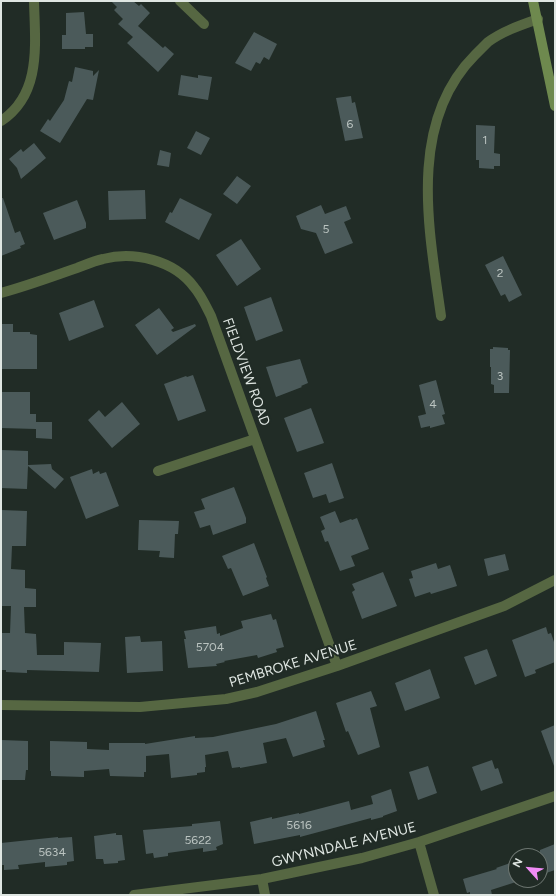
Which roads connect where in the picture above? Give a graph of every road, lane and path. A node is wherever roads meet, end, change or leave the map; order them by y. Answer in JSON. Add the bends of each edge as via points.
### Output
{"nodes":[{"id":1,"x":34,"y":1,"type":"edge"},
{"id":2,"x":180,"y":1,"type":"edge"},
{"id":3,"x":533,"y":1,"type":"edge"},
{"id":4,"x":538,"y":19,"type":"junction"},
{"id":5,"x":204,"y":24,"type":"dead end"},
{"id":6,"x":555,"y":106,"type":"edge"},
{"id":7,"x":1,"y":121,"type":"edge"},
{"id":8,"x":1,"y":293,"type":"edge"},
{"id":9,"x":442,"y":316,"type":"dead end"},
{"id":10,"x":255,"y":439,"type":"junction"},
{"id":11,"x":158,"y":471,"type":"dead end"},
{"id":12,"x":555,"y":580,"type":"edge"},
{"id":13,"x":337,"y":666,"type":"junction"},
{"id":14,"x":1,"y":705,"type":"edge"},
{"id":15,"x":555,"y":796,"type":"edge"},
{"id":16,"x":420,"y":842,"type":"junction"},
{"id":17,"x":262,"y":879,"type":"junction"},
{"id":18,"x":134,"y":895,"type":"edge"},
{"id":19,"x":265,"y":895,"type":"edge"},
{"id":20,"x":434,"y":895,"type":"edge"}],
"edges":[{"from":1,"to":7,"type":"street","via":[[35,57],[32,76],[25,97],[10,115]]},
{"from":2,"to":5,"type":"street"},
{"from":3,"to":4,"type":"street"},
{"from":4,"to":6,"type":"street"},
{"from":4,"to":9,"type":"street","via":[[504,32],[488,42],[462,69],[436,120],[428,173],[431,242]]},
{"from":8,"to":10,"type":"street","name":"FIELDVIEW ROAD","via":[[103,259],[125,256],[163,263],[180,272],[194,286],[211,316]]},
{"from":10,"to":11,"type":"street"},
{"from":10,"to":13,"type":"street","name":"FIELDVIEW ROAD"},
{"from":12,"to":13,"type":"street","name":"PEMBROKE AVENUE","via":[[504,606]]},
{"from":13,"to":14,"type":"street","name":"PEMBROKE AVENUE","via":[[264,690],[226,699],[140,706]]},
{"from":15,"to":16,"type":"street","name":"GWYNNDALE AVENUE"},
{"from":16,"to":17,"type":"street","name":"GWYNNDALE AVENUE","via":[[362,858]]},
{"from":16,"to":20,"type":"street"},
{"from":17,"to":18,"type":"street","name":"GWYNNDALE AVENUE"},
{"from":17,"to":19,"type":"street"}]}
